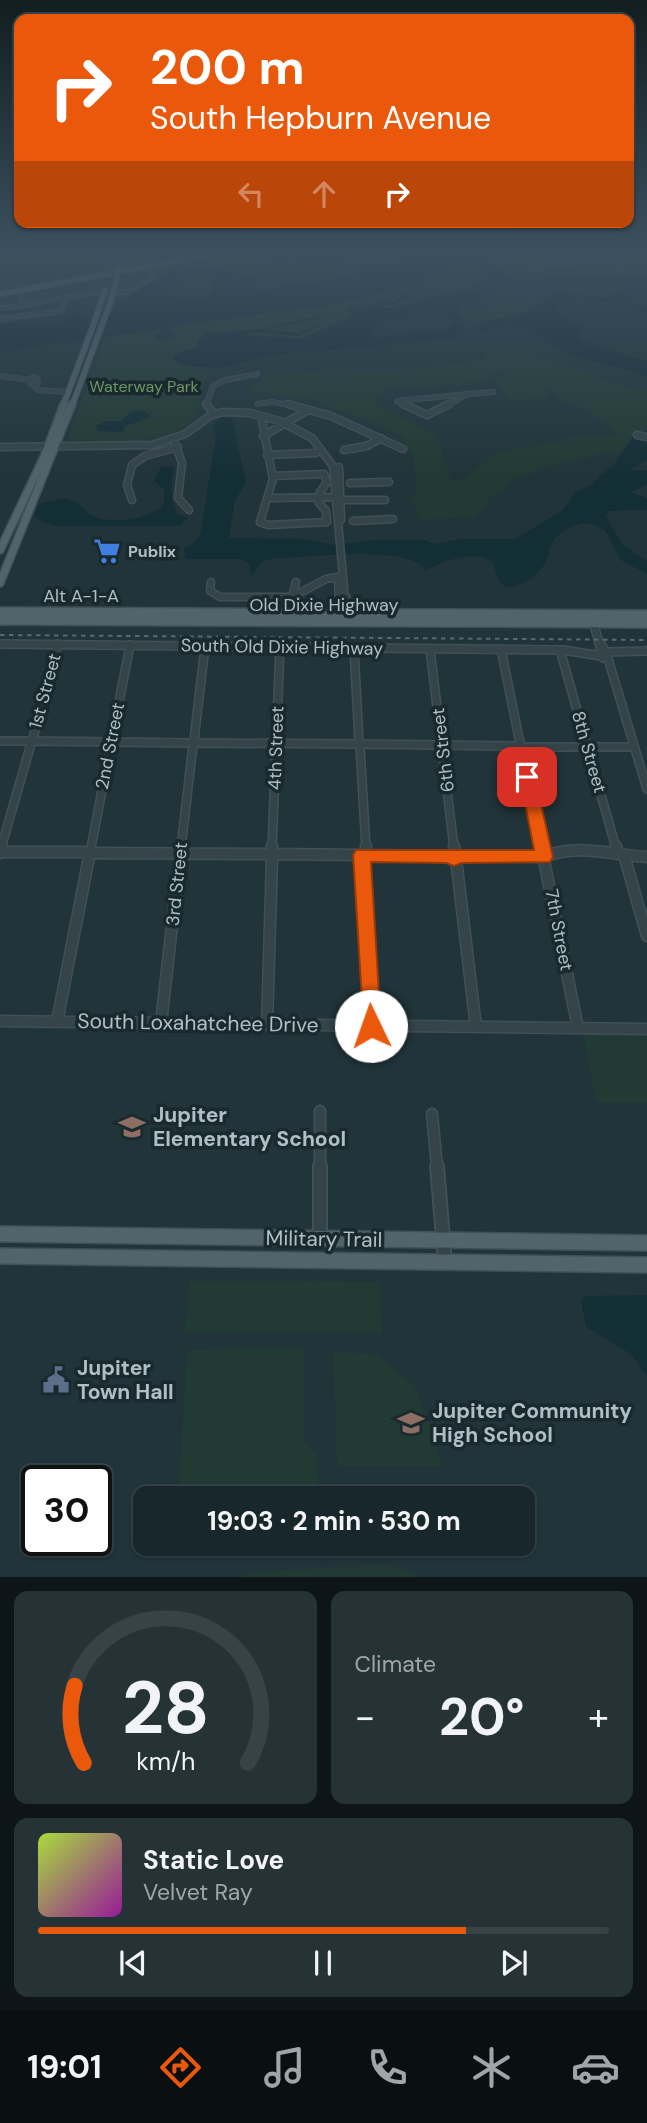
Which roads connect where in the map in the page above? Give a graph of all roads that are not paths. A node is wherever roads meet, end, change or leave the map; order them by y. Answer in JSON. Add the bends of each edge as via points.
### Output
{"nodes":[{"id":1,"x":92,"y":328,"type":"edge"},
{"id":2,"x":101,"y":328,"type":"edge"},
{"id":3,"x":257,"y":374,"type":"dead end"},
{"id":4,"x":0,"y":376,"type":"edge"},
{"id":5,"x":69,"y":391,"type":"junction"},
{"id":6,"x":492,"y":392,"type":"dead end"},
{"id":7,"x":468,"y":394,"type":"junction"},
{"id":8,"x":257,"y":404,"type":"dead end"},
{"id":9,"x":305,"y":409,"type":"junction"},
{"id":10,"x":217,"y":412,"type":"junction"},
{"id":11,"x":69,"y":416,"type":"junction"},
{"id":12,"x":262,"y":421,"type":"dead end"},
{"id":13,"x":286,"y":422,"type":"junction"},
{"id":14,"x":637,"y":435,"type":"dead end"},
{"id":15,"x":263,"y":436,"type":"junction"},
{"id":16,"x":647,"y":437,"type":"edge"},
{"id":17,"x":381,"y":438,"type":"junction"},
{"id":18,"x":169,"y":439,"type":"junction"},
{"id":19,"x":305,"y":440,"type":"dead end"},
{"id":20,"x":0,"y":445,"type":"edge"},
{"id":21,"x":48,"y":445,"type":"junction"},
{"id":22,"x":57,"y":445,"type":"junction"},
{"id":23,"x":178,"y":447,"type":"junction"},
{"id":24,"x":403,"y":449,"type":"dead end"},
{"id":25,"x":344,"y":450,"type":"dead end"},
{"id":26,"x":305,"y":453,"type":"junction"},
{"id":27,"x":316,"y":453,"type":"dead end"},
{"id":28,"x":267,"y":455,"type":"junction"},
{"id":29,"x":273,"y":476,"type":"junction"},
{"id":30,"x":389,"y":482,"type":"dead end"},
{"id":31,"x":350,"y":483,"type":"dead end"},
{"id":32,"x":268,"y":498,"type":"junction"},
{"id":33,"x":319,"y":498,"type":"junction"},
{"id":34,"x":132,"y":500,"type":"dead end"},
{"id":35,"x":338,"y":500,"type":"junction"},
{"id":36,"x":385,"y":502,"type":"dead end"},
{"id":37,"x":188,"y":510,"type":"dead end"},
{"id":38,"x":393,"y":519,"type":"dead end"},
{"id":39,"x":353,"y":521,"type":"dead end"},
{"id":40,"x":7,"y":536,"type":"junction"},
{"id":41,"x":19,"y":536,"type":"junction"},
{"id":42,"x":0,"y":550,"type":"edge"},
{"id":43,"x":342,"y":576,"type":"junction"},
{"id":44,"x":211,"y":582,"type":"dead end"},
{"id":45,"x":296,"y":582,"type":"dead end"},
{"id":46,"x":0,"y":583,"type":"edge"},
{"id":47,"x":292,"y":597,"type":"junction"},
{"id":48,"x":0,"y":612,"type":"edge"},
{"id":49,"x":161,"y":612,"type":"junction"},
{"id":50,"x":344,"y":613,"type":"junction"},
{"id":51,"x":647,"y":615,"type":"edge"},
{"id":52,"x":593,"y":619,"type":"junction"},
{"id":53,"x":0,"y":620,"type":"edge"},
{"id":54,"x":178,"y":621,"type":"junction"},
{"id":55,"x":647,"y":623,"type":"edge"},
{"id":56,"x":0,"y":644,"type":"edge"},
{"id":57,"x":58,"y":644,"type":"junction"},
{"id":58,"x":130,"y":645,"type":"junction"},
{"id":59,"x":205,"y":647,"type":"junction"},
{"id":60,"x":280,"y":647,"type":"junction"},
{"id":61,"x":354,"y":648,"type":"junction"},
{"id":62,"x":430,"y":649,"type":"junction"},
{"id":63,"x":501,"y":649,"type":"junction"},
{"id":64,"x":562,"y":650,"type":"junction"},
{"id":65,"x":602,"y":651,"type":"junction"},
{"id":66,"x":647,"y":651,"type":"edge"},
{"id":67,"x":0,"y":741,"type":"edge"},
{"id":68,"x":31,"y":741,"type":"junction"},
{"id":69,"x":111,"y":742,"type":"junction"},
{"id":70,"x":193,"y":743,"type":"junction"},
{"id":71,"x":277,"y":744,"type":"junction"},
{"id":72,"x":359,"y":744,"type":"junction"},
{"id":73,"x":443,"y":745,"type":"junction"},
{"id":74,"x":521,"y":746,"type":"junction"},
{"id":75,"x":587,"y":747,"type":"junction"},
{"id":76,"x":634,"y":747,"type":"junction"},
{"id":77,"x":647,"y":789,"type":"edge"},
{"id":78,"x":90,"y":852,"type":"junction"},
{"id":79,"x":0,"y":853,"type":"edge"},
{"id":80,"x":180,"y":854,"type":"junction"},
{"id":81,"x":272,"y":854,"type":"junction"},
{"id":82,"x":364,"y":855,"type":"junction"},
{"id":83,"x":621,"y":855,"type":"junction"},
{"id":84,"x":455,"y":856,"type":"junction"},
{"id":85,"x":544,"y":857,"type":"junction"},
{"id":86,"x":647,"y":857,"type":"edge"},
{"id":87,"x":647,"y":936,"type":"edge"},
{"id":88,"x":0,"y":1021,"type":"edge"},
{"id":89,"x":57,"y":1022,"type":"junction"},
{"id":90,"x":161,"y":1023,"type":"junction"},
{"id":91,"x":267,"y":1025,"type":"junction"},
{"id":92,"x":371,"y":1026,"type":"junction"},
{"id":93,"x":476,"y":1027,"type":"junction"},
{"id":94,"x":578,"y":1028,"type":"junction"},
{"id":95,"x":647,"y":1029,"type":"edge"},
{"id":96,"x":320,"y":1111,"type":"dead end"},
{"id":97,"x":432,"y":1114,"type":"dead end"},
{"id":98,"x":0,"y":1234,"type":"edge"},
{"id":99,"x":320,"y":1238,"type":"junction"},
{"id":100,"x":443,"y":1240,"type":"junction"},
{"id":101,"x":647,"y":1243,"type":"edge"},
{"id":102,"x":0,"y":1256,"type":"edge"},
{"id":103,"x":444,"y":1262,"type":"junction"},
{"id":104,"x":647,"y":1265,"type":"edge"}],
"edges":[{"from":1,"to":5,"type":"main road","bridge":true},
{"from":2,"to":11,"type":"main road"},
{"from":3,"to":10,"type":"street","via":[[213,386],[206,405]]},
{"from":4,"to":5,"type":"street","via":[[33,382],[38,390]]},
{"from":5,"to":11,"type":"main road"},
{"from":5,"to":21,"type":"main road"},
{"from":6,"to":7,"type":"street"},
{"from":7,"to":7,"type":"street","via":[[400,399],[397,401],[427,415]]},
{"from":8,"to":9,"type":"street","via":[[272,402]]},
{"from":9,"to":13,"type":"street"},
{"from":9,"to":17,"type":"street"},
{"from":10,"to":13,"type":"street","via":[[250,413]]},
{"from":10,"to":18,"type":"street","via":[[193,430]]},
{"from":11,"to":22,"type":"main road"},
{"from":12,"to":15,"type":"street"},
{"from":13,"to":15,"type":"street"},
{"from":13,"to":35,"type":"street","via":[[321,438],[331,451],[338,466]]},
{"from":14,"to":16,"type":"street"},
{"from":15,"to":28,"type":"street"},
{"from":17,"to":24,"type":"street"},
{"from":17,"to":25,"type":"street"},
{"from":18,"to":22,"type":"street","via":[[130,447]]},
{"from":18,"to":23,"type":"street"},
{"from":19,"to":26,"type":"street"},
{"from":20,"to":21,"type":"street"},
{"from":21,"to":22,"type":"street"},
{"from":21,"to":40,"type":"main road"},
{"from":22,"to":41,"type":"main road"},
{"from":23,"to":34,"type":"street","via":[[135,462],[127,485]]},
{"from":23,"to":37,"type":"street","via":[[182,463],[178,498]]},
{"from":26,"to":27,"type":"street"},
{"from":26,"to":28,"type":"street"},
{"from":28,"to":29,"type":"street"},
{"from":29,"to":32,"type":"street"},
{"from":29,"to":33,"type":"street","via":[[324,474],[327,482]]},
{"from":30,"to":31,"type":"street"},
{"from":32,"to":33,"type":"street"},
{"from":32,"to":33,"type":"street","via":[[260,510],[262,524],[325,524],[326,511]]},
{"from":33,"to":35,"type":"street"},
{"from":35,"to":36,"type":"street"},
{"from":35,"to":43,"type":"street"},
{"from":38,"to":39,"type":"street"},
{"from":40,"to":41,"type":"main road"},
{"from":40,"to":42,"type":"main road"},
{"from":41,"to":46,"type":"main road"},
{"from":43,"to":47,"type":"street"},
{"from":43,"to":50,"type":"street","via":[[339,602]]},
{"from":44,"to":47,"type":"street","via":[[210,592],[220,597]]},
{"from":45,"to":47,"type":"street"},
{"from":48,"to":49,"type":"main road","name":"Alt A-1-A"},
{"from":49,"to":50,"type":"main road","name":"Old Dixie Highway"},
{"from":49,"to":54,"type":"main road"},
{"from":50,"to":52,"type":"main road","name":"Old Dixie Highway"},
{"from":50,"to":54,"type":"main road","name":"Old Dixie Highway"},
{"from":51,"to":52,"type":"main road","name":"Old Dixie Highway"},
{"from":52,"to":55,"type":"main road","name":"Old Dixie Highway"},
{"from":52,"to":65,"type":"street"},
{"from":53,"to":54,"type":"main road","name":"Old Dixie Highway"},
{"from":56,"to":57,"type":"street","name":"South Old Dixie Highway"},
{"from":57,"to":58,"type":"street","name":"South Old Dixie Highway"},
{"from":57,"to":68,"type":"street","name":"1st Street"},
{"from":58,"to":59,"type":"street","name":"South Old Dixie Highway"},
{"from":58,"to":69,"type":"street","name":"2nd Street"},
{"from":59,"to":60,"type":"street","name":"South Old Dixie Highway"},
{"from":59,"to":70,"type":"street","name":"3rd Street"},
{"from":60,"to":61,"type":"street","name":"South Old Dixie Highway"},
{"from":60,"to":71,"type":"street","name":"4th Street"},
{"from":61,"to":62,"type":"street","name":"South Old Dixie Highway"},
{"from":61,"to":72,"type":"street"},
{"from":62,"to":63,"type":"street","name":"South Old Dixie Highway"},
{"from":62,"to":73,"type":"street","name":"6th Street"},
{"from":63,"to":64,"type":"street","name":"South Old Dixie Highway"},
{"from":63,"to":74,"type":"street","name":"7th Street"},
{"from":64,"to":65,"type":"street","name":"South Old Dixie Highway"},
{"from":64,"to":75,"type":"street","name":"8th Street"},
{"from":65,"to":66,"type":"street","name":"South Old Dixie Highway"},
{"from":65,"to":76,"type":"street"},
{"from":67,"to":68,"type":"street"},
{"from":68,"to":69,"type":"street"},
{"from":68,"to":79,"type":"street","name":"1st Street"},
{"from":69,"to":70,"type":"street"},
{"from":69,"to":78,"type":"street","name":"2nd Street"},
{"from":70,"to":71,"type":"street"},
{"from":70,"to":80,"type":"street","name":"3rd Street"},
{"from":71,"to":72,"type":"street"},
{"from":71,"to":81,"type":"street","name":"4th Street"},
{"from":72,"to":73,"type":"street"},
{"from":72,"to":82,"type":"street"},
{"from":73,"to":74,"type":"street"},
{"from":73,"to":84,"type":"street","name":"6th Street"},
{"from":74,"to":75,"type":"street"},
{"from":74,"to":85,"type":"street","name":"7th Street"},
{"from":75,"to":76,"type":"street"},
{"from":75,"to":83,"type":"street","name":"8th Street"},
{"from":76,"to":77,"type":"street"},
{"from":78,"to":79,"type":"street"},
{"from":78,"to":80,"type":"street"},
{"from":78,"to":89,"type":"street","name":"2nd Street"},
{"from":80,"to":81,"type":"street"},
{"from":80,"to":90,"type":"street","name":"3rd Street"},
{"from":81,"to":82,"type":"street"},
{"from":81,"to":91,"type":"street","name":"4th Street"},
{"from":82,"to":84,"type":"street"},
{"from":82,"to":92,"type":"street"},
{"from":83,"to":85,"type":"street","via":[[560,852]]},
{"from":83,"to":86,"type":"street"},
{"from":83,"to":87,"type":"street","name":"8th Street"},
{"from":84,"to":85,"type":"street"},
{"from":84,"to":93,"type":"street","name":"6th Street"},
{"from":85,"to":94,"type":"street","name":"7th Street"},
{"from":88,"to":89,"type":"street","name":"South Loxahatchee Drive"},
{"from":89,"to":90,"type":"street","name":"South Loxahatchee Drive"},
{"from":90,"to":91,"type":"street","name":"South Loxahatchee Drive"},
{"from":91,"to":92,"type":"street","name":"South Loxahatchee Drive"},
{"from":92,"to":93,"type":"street","name":"South Loxahatchee Drive"},
{"from":93,"to":94,"type":"street","name":"South Loxahatchee Drive"},
{"from":94,"to":95,"type":"street","name":"South Loxahatchee Drive"},
{"from":96,"to":99,"type":"street"},
{"from":97,"to":100,"type":"street"},
{"from":98,"to":99,"type":"main road","name":"Military Trail"},
{"from":99,"to":100,"type":"main road","name":"Military Trail"},
{"from":100,"to":101,"type":"main road","name":"Military Trail"},
{"from":100,"to":103,"type":"street"},
{"from":102,"to":103,"type":"main road","name":"Military Trail"},
{"from":103,"to":104,"type":"main road","name":"Military Trail"}]}
